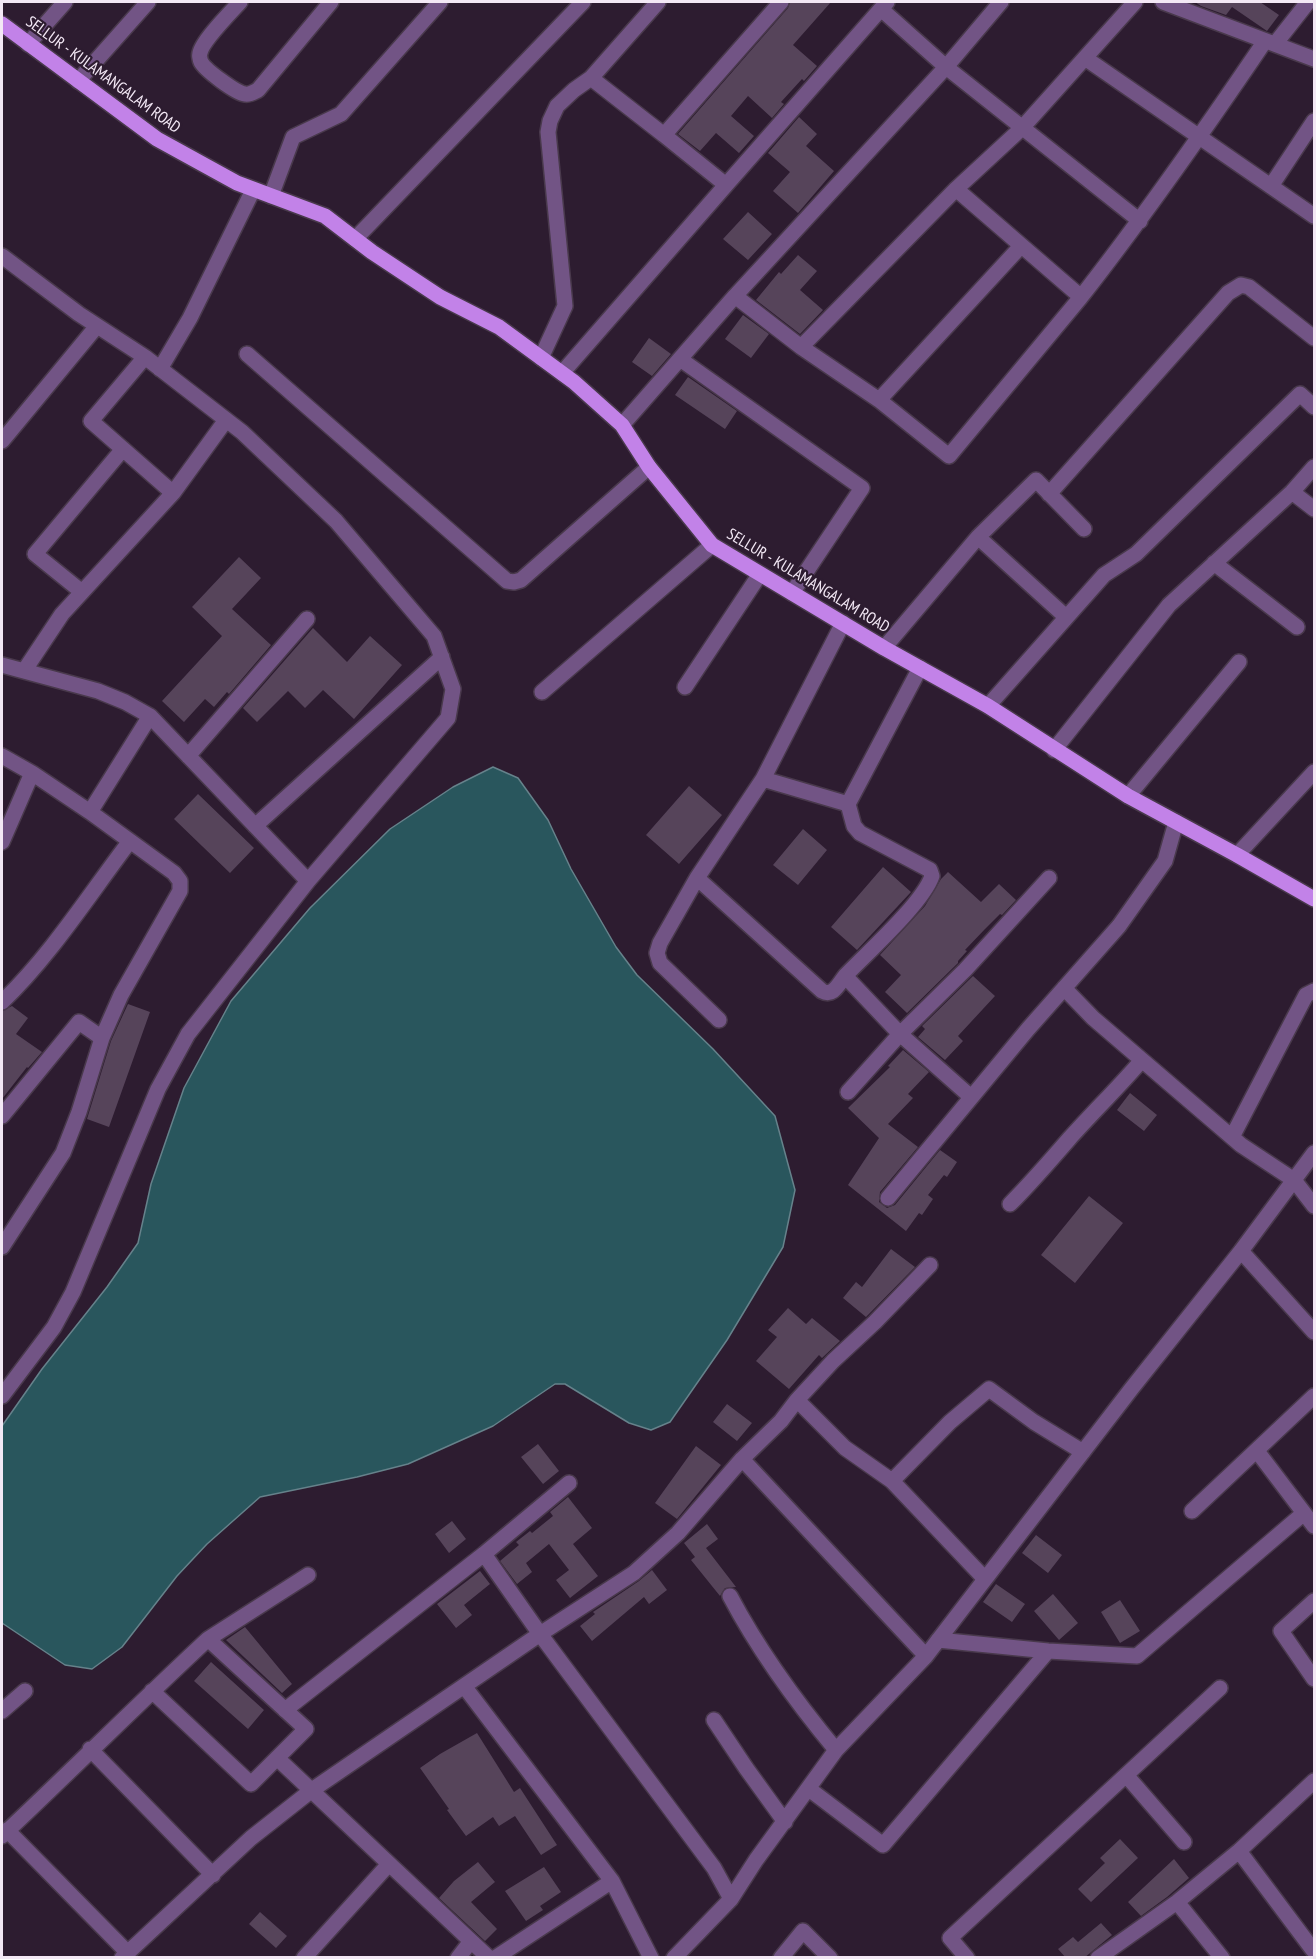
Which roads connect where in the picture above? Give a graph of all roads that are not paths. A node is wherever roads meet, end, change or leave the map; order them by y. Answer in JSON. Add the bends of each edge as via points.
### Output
{"nodes":[{"id":1,"x":65,"y":2,"type":"edge"},
{"id":2,"x":148,"y":2,"type":"edge"},
{"id":3,"x":240,"y":2,"type":"edge"},
{"id":4,"x":331,"y":2,"type":"edge"},
{"id":5,"x":440,"y":2,"type":"edge"},
{"id":6,"x":583,"y":2,"type":"edge"},
{"id":7,"x":658,"y":2,"type":"edge"},
{"id":8,"x":781,"y":2,"type":"edge"},
{"id":9,"x":1001,"y":2,"type":"edge"},
{"id":10,"x":1135,"y":2,"type":"edge"},
{"id":11,"x":1163,"y":2,"type":"edge"},
{"id":12,"x":1308,"y":2,"type":"edge"},
{"id":13,"x":884,"y":5,"type":"edge"},
{"id":14,"x":1185,"y":5,"type":"edge"},
{"id":15,"x":2,"y":24,"type":"edge"},
{"id":16,"x":1270,"y":43,"type":"junction"},
{"id":17,"x":28,"y":44,"type":"junction"},
{"id":18,"x":1085,"y":58,"type":"junction"},
{"id":19,"x":1314,"y":59,"type":"edge"},
{"id":20,"x":946,"y":67,"type":"junction"},
{"id":21,"x":591,"y":78,"type":"junction"},
{"id":22,"x":78,"y":81,"type":"junction"},
{"id":23,"x":1314,"y":121,"type":"edge"},
{"id":24,"x":1022,"y":128,"type":"junction"},
{"id":25,"x":664,"y":135,"type":"junction"},
{"id":26,"x":1200,"y":137,"type":"junction"},
{"id":27,"x":726,"y":185,"type":"junction"},
{"id":28,"x":1270,"y":186,"type":"junction"},
{"id":29,"x":957,"y":189,"type":"junction"},
{"id":30,"x":253,"y":190,"type":"junction"},
{"id":31,"x":271,"y":196,"type":"junction"},
{"id":32,"x":1314,"y":216,"type":"edge"},
{"id":33,"x":1140,"y":221,"type":"junction"},
{"id":34,"x":355,"y":239,"type":"junction"},
{"id":35,"x":1022,"y":246,"type":"junction"},
{"id":36,"x":2,"y":256,"type":"edge"},
{"id":37,"x":735,"y":296,"type":"junction"},
{"id":38,"x":1081,"y":297,"type":"junction"},
{"id":39,"x":97,"y":326,"type":"junction"},
{"id":40,"x":1314,"y":338,"type":"edge"},
{"id":41,"x":801,"y":347,"type":"junction"},
{"id":42,"x":247,"y":354,"type":"dead end"},
{"id":43,"x":145,"y":357,"type":"junction"},
{"id":44,"x":541,"y":358,"type":"junction"},
{"id":45,"x":680,"y":359,"type":"junction"},
{"id":46,"x":160,"y":369,"type":"junction"},
{"id":47,"x":562,"y":374,"type":"junction"},
{"id":48,"x":879,"y":400,"type":"junction"},
{"id":49,"x":1314,"y":407,"type":"edge"},
{"id":50,"x":226,"y":420,"type":"junction"},
{"id":51,"x":622,"y":425,"type":"junction"},
{"id":52,"x":2,"y":441,"type":"edge"},
{"id":53,"x":123,"y":449,"type":"junction"},
{"id":54,"x":1314,"y":466,"type":"edge"},
{"id":55,"x":649,"y":467,"type":"junction"},
{"id":56,"x":1292,"y":492,"type":"junction"},
{"id":57,"x":173,"y":493,"type":"junction"},
{"id":58,"x":1049,"y":494,"type":"junction"},
{"id":59,"x":1314,"y":509,"type":"edge"},
{"id":60,"x":1084,"y":529,"type":"dead end"},
{"id":61,"x":978,"y":537,"type":"junction"},
{"id":62,"x":712,"y":545,"type":"junction"},
{"id":63,"x":1214,"y":563,"type":"junction"},
{"id":64,"x":760,"y":574,"type":"junction"},
{"id":65,"x":82,"y":592,"type":"junction"},
{"id":66,"x":792,"y":593,"type":"junction"},
{"id":67,"x":1066,"y":617,"type":"junction"},
{"id":68,"x":307,"y":619,"type":"dead end"},
{"id":69,"x":843,"y":624,"type":"junction"},
{"id":70,"x":1297,"y":627,"type":"dead end"},
{"id":71,"x":884,"y":648,"type":"junction"},
{"id":72,"x":442,"y":657,"type":"junction"},
{"id":73,"x":1239,"y":662,"type":"dead end"},
{"id":74,"x":2,"y":665,"type":"edge"},
{"id":75,"x":920,"y":668,"type":"junction"},
{"id":76,"x":24,"y":671,"type":"junction"},
{"id":77,"x":685,"y":687,"type":"dead end"},
{"id":78,"x":542,"y":692,"type":"dead end"},
{"id":79,"x":988,"y":706,"type":"junction"},
{"id":80,"x":150,"y":716,"type":"junction"},
{"id":81,"x":1054,"y":750,"type":"junction"},
{"id":82,"x":2,"y":756,"type":"edge"},
{"id":83,"x":188,"y":756,"type":"junction"},
{"id":84,"x":32,"y":772,"type":"junction"},
{"id":85,"x":1314,"y":772,"type":"edge"},
{"id":86,"x":763,"y":779,"type":"junction"},
{"id":87,"x":1128,"y":796,"type":"junction"},
{"id":88,"x":90,"y":812,"type":"junction"},
{"id":89,"x":851,"y":814,"type":"junction"},
{"id":90,"x":1176,"y":822,"type":"junction"},
{"id":91,"x":255,"y":826,"type":"junction"},
{"id":92,"x":130,"y":841,"type":"junction"},
{"id":93,"x":2,"y":842,"type":"edge"},
{"id":94,"x":1237,"y":855,"type":"junction"},
{"id":95,"x":697,"y":878,"type":"junction"},
{"id":96,"x":1049,"y":878,"type":"dead end"},
{"id":97,"x":308,"y":881,"type":"junction"},
{"id":98,"x":1314,"y":899,"type":"edge"},
{"id":99,"x":845,"y":976,"type":"junction"},
{"id":100,"x":1064,"y":988,"type":"junction"},
{"id":101,"x":1314,"y":991,"type":"edge"},
{"id":102,"x":2,"y":1002,"type":"edge"},
{"id":103,"x":719,"y":1020,"type":"dead end"},
{"id":104,"x":900,"y":1034,"type":"junction"},
{"id":105,"x":102,"y":1038,"type":"junction"},
{"id":106,"x":1142,"y":1060,"type":"junction"},
{"id":107,"x":848,"y":1092,"type":"dead end"},
{"id":108,"x":971,"y":1097,"type":"junction"},
{"id":109,"x":2,"y":1116,"type":"edge"},
{"id":110,"x":1232,"y":1137,"type":"junction"},
{"id":111,"x":1314,"y":1153,"type":"edge"},
{"id":112,"x":1294,"y":1180,"type":"junction"},
{"id":113,"x":888,"y":1198,"type":"dead end"},
{"id":114,"x":1010,"y":1204,"type":"dead end"},
{"id":115,"x":1314,"y":1206,"type":"edge"},
{"id":116,"x":2,"y":1247,"type":"edge"},
{"id":117,"x":1241,"y":1251,"type":"junction"},
{"id":118,"x":930,"y":1265,"type":"dead end"},
{"id":119,"x":1314,"y":1332,"type":"edge"},
{"id":120,"x":2,"y":1396,"type":"edge"},
{"id":121,"x":1314,"y":1396,"type":"edge"},
{"id":122,"x":797,"y":1400,"type":"junction"},
{"id":123,"x":1257,"y":1451,"type":"junction"},
{"id":124,"x":1083,"y":1452,"type":"junction"},
{"id":125,"x":742,"y":1459,"type":"junction"},
{"id":126,"x":892,"y":1481,"type":"junction"},
{"id":127,"x":569,"y":1483,"type":"dead end"},
{"id":128,"x":1192,"y":1511,"type":"dead end"},
{"id":129,"x":1304,"y":1513,"type":"junction"},
{"id":130,"x":1314,"y":1526,"type":"edge"},
{"id":131,"x":484,"y":1554,"type":"junction"},
{"id":132,"x":308,"y":1575,"type":"dead end"},
{"id":133,"x":985,"y":1579,"type":"junction"},
{"id":134,"x":730,"y":1596,"type":"dead end"},
{"id":135,"x":1314,"y":1601,"type":"edge"},
{"id":136,"x":540,"y":1634,"type":"junction"},
{"id":137,"x":208,"y":1639,"type":"junction"},
{"id":138,"x":938,"y":1640,"type":"junction"},
{"id":139,"x":1048,"y":1651,"type":"junction"},
{"id":140,"x":926,"y":1656,"type":"junction"},
{"id":141,"x":1314,"y":1679,"type":"edge"},
{"id":142,"x":464,"y":1686,"type":"junction"},
{"id":143,"x":1220,"y":1688,"type":"dead end"},
{"id":144,"x":152,"y":1691,"type":"junction"},
{"id":145,"x":25,"y":1692,"type":"dead end"},
{"id":146,"x":285,"y":1710,"type":"junction"},
{"id":147,"x":2,"y":1711,"type":"edge"},
{"id":148,"x":714,"y":1720,"type":"dead end"},
{"id":149,"x":90,"y":1749,"type":"junction"},
{"id":150,"x":836,"y":1750,"type":"junction"},
{"id":151,"x":277,"y":1758,"type":"junction"},
{"id":152,"x":1126,"y":1775,"type":"junction"},
{"id":153,"x":1314,"y":1781,"type":"edge"},
{"id":154,"x":809,"y":1789,"type":"junction"},
{"id":155,"x":312,"y":1790,"type":"junction"},
{"id":156,"x":786,"y":1822,"type":"junction"},
{"id":157,"x":4,"y":1833,"type":"edge"},
{"id":158,"x":1184,"y":1842,"type":"dead end"},
{"id":159,"x":1239,"y":1851,"type":"junction"},
{"id":160,"x":389,"y":1864,"type":"junction"},
{"id":161,"x":213,"y":1875,"type":"junction"},
{"id":162,"x":612,"y":1881,"type":"junction"},
{"id":163,"x":731,"y":1899,"type":"junction"},
{"id":164,"x":1177,"y":1902,"type":"junction"},
{"id":165,"x":471,"y":1941,"type":"junction"},
{"id":166,"x":1310,"y":1952,"type":"edge"},
{"id":167,"x":125,"y":1955,"type":"edge"},
{"id":168,"x":1102,"y":1956,"type":"edge"},
{"id":169,"x":304,"y":1958,"type":"edge"},
{"id":170,"x":458,"y":1958,"type":"edge"},
{"id":171,"x":489,"y":1958,"type":"edge"},
{"id":172,"x":495,"y":1958,"type":"edge"},
{"id":173,"x":651,"y":1958,"type":"edge"},
{"id":174,"x":674,"y":1958,"type":"edge"},
{"id":175,"x":781,"y":1958,"type":"edge"},
{"id":176,"x":830,"y":1958,"type":"edge"},
{"id":177,"x":967,"y":1958,"type":"edge"},
{"id":178,"x":1222,"y":1958,"type":"edge"}],
"edges":[{"from":1,"to":17,"type":"street"},
{"from":2,"to":22,"type":"street"},
{"from":3,"to":4,"type":"street","via":[[199,54],[201,62],[235,91],[250,94],[258,90]]},
{"from":5,"to":31,"type":"street","via":[[341,114],[292,137]]},
{"from":6,"to":34,"type":"street"},
{"from":7,"to":21,"type":"street"},
{"from":8,"to":25,"type":"street"},
{"from":9,"to":20,"type":"street"},
{"from":10,"to":18,"type":"street"},
{"from":11,"to":14,"type":"street"},
{"from":12,"to":16,"type":"street"},
{"from":13,"to":20,"type":"street"},
{"from":13,"to":27,"type":"street"},
{"from":14,"to":16,"type":"street"},
{"from":15,"to":17,"type":"main road","name":"SELLUR - KULAMANGALAM ROAD"},
{"from":16,"to":19,"type":"street"},
{"from":16,"to":26,"type":"street"},
{"from":17,"to":22,"type":"main road","name":"SELLUR - KULAMANGALAM ROAD"},
{"from":18,"to":24,"type":"street"},
{"from":18,"to":26,"type":"street"},
{"from":20,"to":24,"type":"street"},
{"from":20,"to":37,"type":"street"},
{"from":21,"to":25,"type":"street"},
{"from":21,"to":44,"type":"street","via":[[557,106],[548,132],[565,306]]},
{"from":22,"to":30,"type":"main road","name":"SELLUR - KULAMANGALAM ROAD","via":[[157,139]]},
{"from":23,"to":28,"type":"street"},
{"from":24,"to":29,"type":"street"},
{"from":24,"to":33,"type":"street"},
{"from":25,"to":27,"type":"street"},
{"from":26,"to":28,"type":"street"},
{"from":26,"to":33,"type":"street"},
{"from":27,"to":47,"type":"street"},
{"from":28,"to":32,"type":"street"},
{"from":29,"to":35,"type":"street"},
{"from":29,"to":41,"type":"street"},
{"from":30,"to":31,"type":"main road","name":"SELLUR - KULAMANGALAM ROAD"},
{"from":30,"to":46,"type":"street","via":[[190,318]]},
{"from":31,"to":34,"type":"main road","name":"SELLUR - KULAMANGALAM ROAD","via":[[325,216]]},
{"from":33,"to":38,"type":"street"},
{"from":34,"to":44,"type":"main road","name":"SELLUR - KULAMANGALAM ROAD","via":[[440,297],[499,327]]},
{"from":35,"to":38,"type":"street"},
{"from":35,"to":48,"type":"street"},
{"from":36,"to":39,"type":"street"},
{"from":37,"to":41,"type":"street"},
{"from":37,"to":45,"type":"street"},
{"from":38,"to":48,"type":"street","via":[[949,456]]},
{"from":39,"to":43,"type":"street"},
{"from":39,"to":52,"type":"street"},
{"from":40,"to":58,"type":"street","via":[[1249,287],[1241,285],[1228,293]]},
{"from":41,"to":48,"type":"street"},
{"from":42,"to":55,"type":"street","via":[[507,581],[521,580]]},
{"from":43,"to":46,"type":"street"},
{"from":43,"to":53,"type":"street","via":[[91,421]]},
{"from":44,"to":47,"type":"main road","name":"SELLUR - KULAMANGALAM ROAD"},
{"from":45,"to":51,"type":"street"},
{"from":45,"to":66,"type":"street","via":[[862,488]]},
{"from":46,"to":50,"type":"street"},
{"from":47,"to":51,"type":"main road","name":"SELLUR - KULAMANGALAM ROAD"},
{"from":49,"to":67,"type":"street","via":[[1300,394],[1136,554],[1104,576]]},
{"from":50,"to":57,"type":"street"},
{"from":50,"to":72,"type":"street","via":[[336,521],[434,636]]},
{"from":51,"to":55,"type":"main road","name":"SELLUR - KULAMANGALAM ROAD"},
{"from":53,"to":57,"type":"street"},
{"from":53,"to":65,"type":"street","via":[[35,554]]},
{"from":54,"to":56,"type":"street"},
{"from":55,"to":62,"type":"main road","name":"SELLUR - KULAMANGALAM ROAD"},
{"from":56,"to":59,"type":"street"},
{"from":56,"to":63,"type":"street"},
{"from":57,"to":65,"type":"street"},
{"from":58,"to":60,"type":"street"},
{"from":58,"to":61,"type":"street","via":[[1036,480]]},
{"from":61,"to":67,"type":"street"},
{"from":61,"to":71,"type":"street"},
{"from":62,"to":64,"type":"main road","name":"SELLUR - KULAMANGALAM ROAD"},
{"from":62,"to":78,"type":"street"},
{"from":63,"to":70,"type":"street"},
{"from":63,"to":81,"type":"street","via":[[1169,605]]},
{"from":64,"to":66,"type":"main road","name":"SELLUR - KULAMANGALAM ROAD"},
{"from":64,"to":77,"type":"street"},
{"from":65,"to":76,"type":"street","via":[[62,614]]},
{"from":66,"to":69,"type":"main road","name":"SELLUR - KULAMANGALAM ROAD"},
{"from":67,"to":79,"type":"street"},
{"from":68,"to":83,"type":"street"},
{"from":69,"to":71,"type":"main road","name":"SELLUR - KULAMANGALAM ROAD"},
{"from":69,"to":86,"type":"street"},
{"from":71,"to":75,"type":"main road","name":"SELLUR - KULAMANGALAM ROAD"},
{"from":72,"to":91,"type":"street"},
{"from":72,"to":97,"type":"street","via":[[453,689],[448,718]]},
{"from":73,"to":87,"type":"street"},
{"from":74,"to":76,"type":"street"},
{"from":75,"to":79,"type":"main road","name":"SELLUR - KULAMANGALAM ROAD"},
{"from":75,"to":89,"type":"street"},
{"from":76,"to":80,"type":"street","via":[[98,691]]},
{"from":79,"to":81,"type":"main road","name":"SELLUR - KULAMANGALAM ROAD"},
{"from":80,"to":83,"type":"street"},
{"from":80,"to":88,"type":"street"},
{"from":81,"to":87,"type":"main road","name":"SELLUR - KULAMANGALAM ROAD"},
{"from":82,"to":84,"type":"street"},
{"from":83,"to":91,"type":"street"},
{"from":84,"to":88,"type":"street"},
{"from":84,"to":93,"type":"street"},
{"from":85,"to":94,"type":"street"},
{"from":86,"to":89,"type":"street"},
{"from":86,"to":95,"type":"street"},
{"from":87,"to":90,"type":"main road","name":"SELLUR - KULAMANGALAM ROAD"},
{"from":88,"to":92,"type":"street"},
{"from":89,"to":99,"type":"street","via":[[860,833],[930,870],[932,876],[930,884],[900,919]]},
{"from":90,"to":94,"type":"main road","name":"SELLUR - KULAMANGALAM ROAD"},
{"from":90,"to":100,"type":"street","via":[[1165,861],[1119,926]]},
{"from":91,"to":97,"type":"street"},
{"from":92,"to":102,"type":"street","via":[[52,945]]},
{"from":92,"to":105,"type":"street","via":[[174,873],[180,881],[180,891],[120,995]]},
{"from":94,"to":98,"type":"main road","name":"SELLUR - KULAMANGALAM ROAD"},
{"from":95,"to":99,"type":"street","via":[[822,991],[831,993]]},
{"from":95,"to":103,"type":"street","via":[[657,953],[660,963]]},
{"from":96,"to":104,"type":"street"},
{"from":97,"to":120,"type":"street","via":[[188,1034],[158,1089],[73,1292],[54,1327]]},
{"from":99,"to":104,"type":"street"},
{"from":100,"to":106,"type":"street"},
{"from":100,"to":108,"type":"street"},
{"from":101,"to":110,"type":"street","via":[[1306,995]]},
{"from":104,"to":107,"type":"street"},
{"from":104,"to":108,"type":"street"},
{"from":105,"to":109,"type":"street","via":[[79,1022]]},
{"from":105,"to":116,"type":"street","via":[[63,1153]]},
{"from":106,"to":110,"type":"street"},
{"from":106,"to":114,"type":"street"},
{"from":108,"to":113,"type":"street"},
{"from":110,"to":112,"type":"street"},
{"from":111,"to":112,"type":"street"},
{"from":112,"to":115,"type":"street"},
{"from":112,"to":117,"type":"street"},
{"from":117,"to":119,"type":"street"},
{"from":117,"to":124,"type":"street"},
{"from":118,"to":122,"type":"street"},
{"from":121,"to":123,"type":"street"},
{"from":122,"to":125,"type":"street"},
{"from":122,"to":126,"type":"street","via":[[845,1448]]},
{"from":123,"to":128,"type":"street"},
{"from":123,"to":129,"type":"street"},
{"from":124,"to":126,"type":"street","via":[[989,1389]]},
{"from":124,"to":133,"type":"street"},
{"from":125,"to":136,"type":"street","via":[[678,1533],[634,1573]]},
{"from":125,"to":140,"type":"street"},
{"from":126,"to":133,"type":"street"},
{"from":127,"to":131,"type":"street"},
{"from":129,"to":130,"type":"street"},
{"from":129,"to":139,"type":"street","via":[[1137,1656]]},
{"from":131,"to":136,"type":"street"},
{"from":131,"to":146,"type":"street"},
{"from":132,"to":137,"type":"street"},
{"from":133,"to":138,"type":"street"},
{"from":134,"to":150,"type":"street","via":[[748,1629]]},
{"from":135,"to":141,"type":"street","via":[[1281,1631]]},
{"from":136,"to":142,"type":"street"},
{"from":136,"to":163,"type":"street","via":[[714,1868]]},
{"from":137,"to":144,"type":"street"},
{"from":137,"to":146,"type":"street"},
{"from":138,"to":139,"type":"street"},
{"from":138,"to":140,"type":"street"},
{"from":139,"to":154,"type":"street","via":[[883,1845]]},
{"from":140,"to":150,"type":"street"},
{"from":142,"to":155,"type":"street"},
{"from":142,"to":162,"type":"street"},
{"from":143,"to":152,"type":"street"},
{"from":144,"to":149,"type":"street"},
{"from":144,"to":151,"type":"street","via":[[251,1784]]},
{"from":145,"to":147,"type":"street"},
{"from":146,"to":151,"type":"street","via":[[306,1729]]},
{"from":148,"to":156,"type":"street"},
{"from":149,"to":157,"type":"street"},
{"from":149,"to":161,"type":"street"},
{"from":150,"to":154,"type":"street"},
{"from":151,"to":155,"type":"street"},
{"from":152,"to":158,"type":"street"},
{"from":152,"to":177,"type":"street","via":[[950,1938]]},
{"from":153,"to":159,"type":"street"},
{"from":154,"to":156,"type":"street"},
{"from":155,"to":160,"type":"street"},
{"from":155,"to":161,"type":"street","via":[[251,1838]]},
{"from":156,"to":163,"type":"street"},
{"from":157,"to":167,"type":"street"},
{"from":159,"to":164,"type":"street"},
{"from":159,"to":166,"type":"street"},
{"from":160,"to":165,"type":"street"},
{"from":160,"to":169,"type":"street"},
{"from":161,"to":167,"type":"street"},
{"from":162,"to":172,"type":"street"},
{"from":162,"to":173,"type":"street"},
{"from":163,"to":174,"type":"street"},
{"from":164,"to":168,"type":"street"},
{"from":164,"to":178,"type":"street"},
{"from":165,"to":170,"type":"street"},
{"from":165,"to":171,"type":"street"},
{"from":175,"to":176,"type":"street","via":[[803,1931]]}]}
